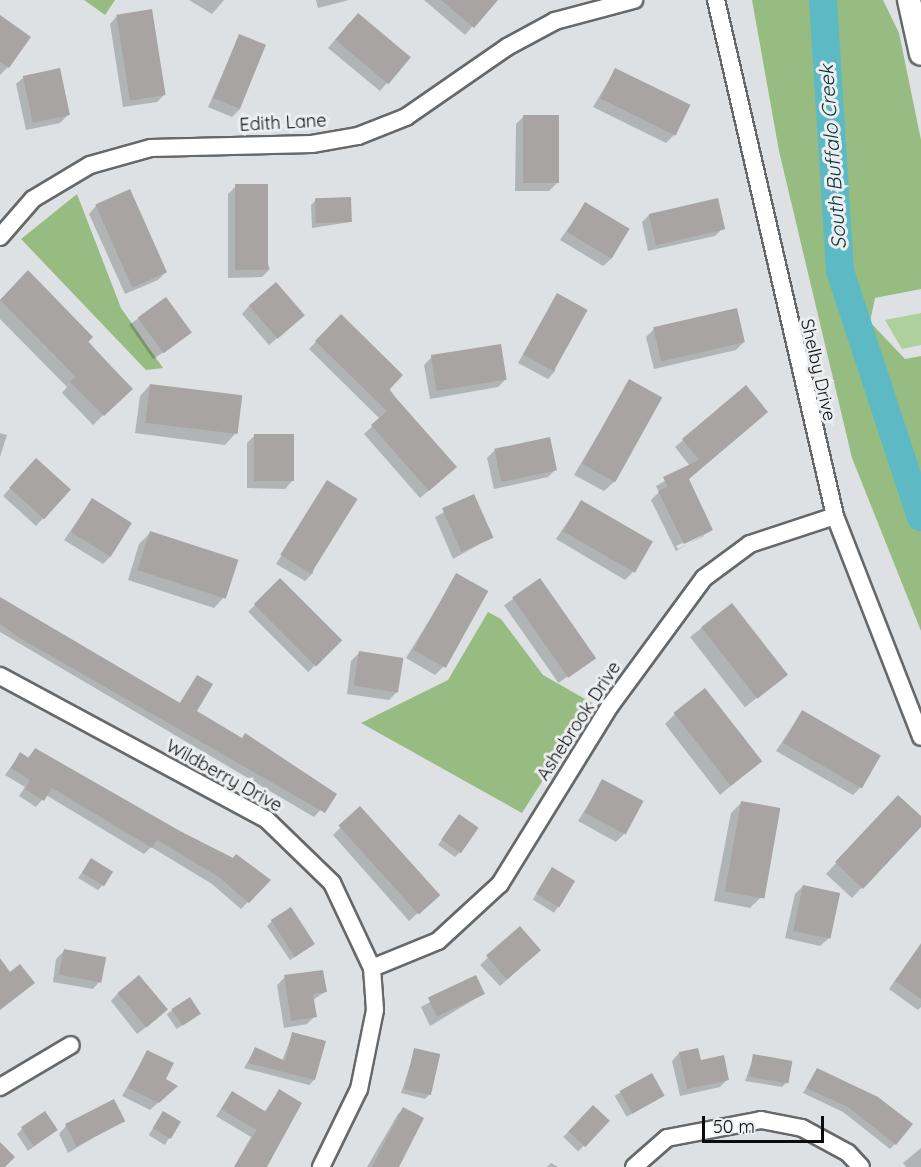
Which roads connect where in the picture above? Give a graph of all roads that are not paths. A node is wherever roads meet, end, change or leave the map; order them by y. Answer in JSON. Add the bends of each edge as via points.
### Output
{"nodes":[{"id":1,"x":634,"y":0,"type":"edge"},
{"id":2,"x":716,"y":0,"type":"edge"},
{"id":3,"x":909,"y":0,"type":"edge"},
{"id":4,"x":921,"y":54,"type":"edge"},
{"id":5,"x":0,"y":237,"type":"edge"},
{"id":6,"x":835,"y":516,"type":"junction"},
{"id":7,"x":0,"y":676,"type":"edge"},
{"id":8,"x":921,"y":737,"type":"edge"},
{"id":9,"x":372,"y":968,"type":"junction"},
{"id":10,"x":70,"y":1045,"type":"dead end"},
{"id":11,"x":0,"y":1087,"type":"edge"},
{"id":12,"x":321,"y":1167,"type":"edge"},
{"id":13,"x":634,"y":1167,"type":"edge"},
{"id":14,"x":861,"y":1167,"type":"edge"}],
"edges":[{"from":1,"to":5,"type":"street","name":"Edith Lane","via":[[555,21],[507,47],[406,117],[358,136],[312,144],[151,148],[90,165],[33,199]]},
{"from":2,"to":6,"type":"street","name":"Shelby Drive"},
{"from":3,"to":4,"type":"main road"},
{"from":6,"to":8,"type":"street","name":"Shelby Drive"},
{"from":6,"to":9,"type":"street","name":"Ashebrook Drive","via":[[750,544],[704,578],[610,705],[500,884],[438,941]]},
{"from":7,"to":9,"type":"street","name":"Wildberry Drive","via":[[266,819],[332,883]]},
{"from":9,"to":12,"type":"street","via":[[375,1010],[369,1053],[359,1089]]},
{"from":10,"to":11,"type":"street"},
{"from":13,"to":14,"type":"street","via":[[667,1138],[761,1120],[802,1128],[848,1153]]}]}
